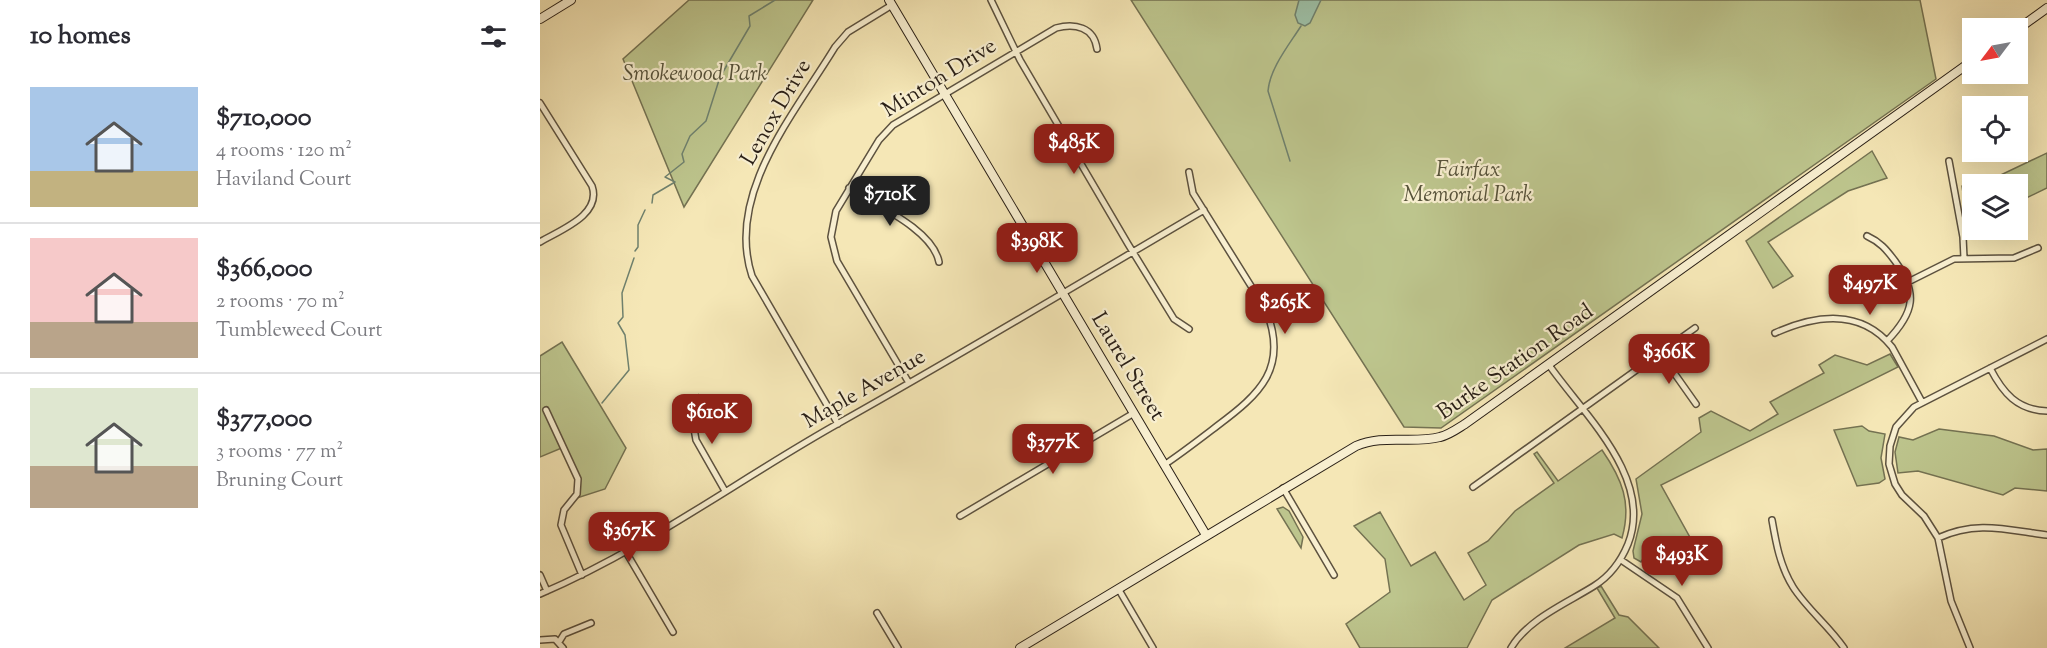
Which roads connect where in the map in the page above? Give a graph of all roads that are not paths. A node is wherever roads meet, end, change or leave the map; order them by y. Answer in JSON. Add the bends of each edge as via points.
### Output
{"nodes":[{"id":1,"x":571,"y":0,"type":"edge"},
{"id":2,"x":991,"y":0,"type":"edge"},
{"id":3,"x":891,"y":2,"type":"edge"},
{"id":4,"x":2047,"y":8,"type":"edge"},
{"id":5,"x":540,"y":19,"type":"edge"},
{"id":6,"x":2028,"y":22,"type":"edge"},
{"id":7,"x":1097,"y":49,"type":"dead end"},
{"id":8,"x":1016,"y":51,"type":"junction"},
{"id":9,"x":1962,"y":68,"type":"edge"},
{"id":10,"x":944,"y":93,"type":"junction"},
{"id":11,"x":540,"y":103,"type":"edge"},
{"id":12,"x":1949,"y":161,"type":"dead end"},
{"id":13,"x":1189,"y":172,"type":"dead end"},
{"id":14,"x":849,"y":188,"type":"junction"},
{"id":15,"x":1204,"y":210,"type":"junction"},
{"id":16,"x":1866,"y":236,"type":"dead end"},
{"id":17,"x":540,"y":242,"type":"edge"},
{"id":18,"x":2038,"y":248,"type":"dead end"},
{"id":19,"x":1133,"y":252,"type":"junction"},
{"id":20,"x":1964,"y":258,"type":"junction"},
{"id":21,"x":939,"y":262,"type":"dead end"},
{"id":22,"x":1908,"y":282,"type":"junction"},
{"id":23,"x":1063,"y":294,"type":"junction"},
{"id":24,"x":1695,"y":328,"type":"dead end"},
{"id":25,"x":1189,"y":329,"type":"dead end"},
{"id":26,"x":1775,"y":333,"type":"dead end"},
{"id":27,"x":2047,"y":339,"type":"edge"},
{"id":28,"x":1887,"y":340,"type":"junction"},
{"id":29,"x":1660,"y":353,"type":"junction"},
{"id":30,"x":1549,"y":365,"type":"junction"},
{"id":31,"x":1990,"y":368,"type":"junction"},
{"id":32,"x":909,"y":383,"type":"junction"},
{"id":33,"x":699,"y":398,"type":"dead end"},
{"id":34,"x":1923,"y":402,"type":"junction"},
{"id":35,"x":1696,"y":404,"type":"dead end"},
{"id":36,"x":1581,"y":409,"type":"junction"},
{"id":37,"x":546,"y":410,"type":"dead end"},
{"id":38,"x":2047,"y":411,"type":"edge"},
{"id":39,"x":1134,"y":413,"type":"junction"},
{"id":40,"x":838,"y":424,"type":"junction"},
{"id":41,"x":1166,"y":464,"type":"junction"},
{"id":42,"x":1473,"y":487,"type":"dead end"},
{"id":43,"x":1283,"y":488,"type":"junction"},
{"id":44,"x":725,"y":491,"type":"junction"},
{"id":45,"x":960,"y":516,"type":"dead end"},
{"id":46,"x":1772,"y":520,"type":"dead end"},
{"id":47,"x":1206,"y":535,"type":"junction"},
{"id":48,"x":2047,"y":535,"type":"edge"},
{"id":49,"x":1938,"y":538,"type":"junction"},
{"id":50,"x":626,"y":552,"type":"junction"},
{"id":51,"x":1621,"y":560,"type":"junction"},
{"id":52,"x":540,"y":575,"type":"edge"},
{"id":53,"x":1334,"y":575,"type":"dead end"},
{"id":54,"x":582,"y":576,"type":"junction"},
{"id":55,"x":1119,"y":590,"type":"junction"},
{"id":56,"x":547,"y":591,"type":"junction"},
{"id":57,"x":540,"y":594,"type":"edge"},
{"id":58,"x":877,"y":613,"type":"dead end"},
{"id":59,"x":591,"y":623,"type":"dead end"},
{"id":60,"x":673,"y":632,"type":"dead end"},
{"id":61,"x":540,"y":638,"type":"edge"},
{"id":62,"x":559,"y":642,"type":"junction"},
{"id":63,"x":562,"y":648,"type":"edge"},
{"id":64,"x":898,"y":648,"type":"edge"},
{"id":65,"x":1020,"y":648,"type":"edge"},
{"id":66,"x":1153,"y":648,"type":"edge"},
{"id":67,"x":1511,"y":648,"type":"edge"},
{"id":68,"x":1708,"y":648,"type":"edge"},
{"id":69,"x":1844,"y":648,"type":"edge"},
{"id":70,"x":1970,"y":648,"type":"edge"}],
"edges":[{"from":1,"to":5,"type":"street"},
{"from":2,"to":8,"type":"street"},
{"from":3,"to":10,"type":"street","name":"Laurel Street"},
{"from":3,"to":40,"type":"street","name":"Lenox Drive","via":[[848,32],[835,47],[762,166],[748,217],[746,254],[752,276]]},
{"from":4,"to":6,"type":"street"},
{"from":7,"to":8,"type":"street","name":"Minton Drive","via":[[1088,30],[1065,26]]},
{"from":8,"to":10,"type":"street","name":"Minton Drive"},
{"from":8,"to":19,"type":"street"},
{"from":9,"to":30,"type":"street","name":"Burke Station Road"},
{"from":10,"to":14,"type":"street","name":"Minton Drive","via":[[888,129]]},
{"from":10,"to":23,"type":"street","name":"Laurel Street"},
{"from":11,"to":17,"type":"street","via":[[592,186],[594,196],[586,213]]},
{"from":12,"to":20,"type":"street"},
{"from":13,"to":15,"type":"street","via":[[1193,193]]},
{"from":14,"to":21,"type":"street","via":[[919,233],[935,250]]},
{"from":14,"to":32,"type":"street","name":"Minton Drive","via":[[833,218],[834,254]]},
{"from":15,"to":19,"type":"street","name":"Maple Avenue"},
{"from":15,"to":41,"type":"street","via":[[1266,310],[1272,327],[1274,357],[1266,380],[1252,399]]},
{"from":16,"to":22,"type":"street","via":[[1886,248]]},
{"from":18,"to":20,"type":"street","via":[[2014,258]]},
{"from":19,"to":23,"type":"street","name":"Maple Avenue"},
{"from":19,"to":25,"type":"street","via":[[1174,319]]},
{"from":20,"to":22,"type":"street","via":[[1941,264]]},
{"from":22,"to":28,"type":"street","via":[[1911,297],[1907,316]]},
{"from":23,"to":32,"type":"street","name":"Maple Avenue"},
{"from":23,"to":39,"type":"street","name":"Laurel Street"},
{"from":24,"to":29,"type":"street"},
{"from":26,"to":28,"type":"street","via":[[1807,320],[1833,317],[1861,324]]},
{"from":27,"to":31,"type":"street"},
{"from":28,"to":34,"type":"street"},
{"from":29,"to":35,"type":"street"},
{"from":29,"to":36,"type":"street"},
{"from":30,"to":36,"type":"street"},
{"from":30,"to":43,"type":"street","name":"Burke Station Road","via":[[1450,433],[1432,439],[1382,439],[1360,444]]},
{"from":31,"to":34,"type":"street"},
{"from":31,"to":38,"type":"street","via":[[2003,391],[2015,402]]},
{"from":32,"to":40,"type":"street","name":"Maple Avenue"},
{"from":33,"to":44,"type":"street","via":[[692,417],[696,440]]},
{"from":34,"to":49,"type":"street","via":[[1896,427],[1889,464],[1899,490],[1924,516]]},
{"from":36,"to":42,"type":"street"},
{"from":36,"to":51,"type":"street","via":[[1620,464],[1631,488],[1634,522]]},
{"from":37,"to":54,"type":"street","via":[[578,478],[577,494],[564,510],[561,525]]},
{"from":39,"to":41,"type":"street","name":"Laurel Street"},
{"from":39,"to":45,"type":"street"},
{"from":40,"to":44,"type":"street","name":"Maple Avenue"},
{"from":41,"to":47,"type":"street","name":"Laurel Street"},
{"from":43,"to":47,"type":"street","name":"Burke Station Road"},
{"from":43,"to":53,"type":"street"},
{"from":44,"to":50,"type":"street","name":"Maple Avenue"},
{"from":46,"to":69,"type":"street","via":[[1787,576]]},
{"from":47,"to":55,"type":"street","name":"Burke Station Road"},
{"from":48,"to":49,"type":"street","via":[[1978,526]]},
{"from":49,"to":70,"type":"street","via":[[1951,601]]},
{"from":50,"to":54,"type":"street","name":"Maple Avenue"},
{"from":50,"to":60,"type":"street"},
{"from":51,"to":67,"type":"street","via":[[1598,584],[1529,628]]},
{"from":51,"to":68,"type":"street","via":[[1677,598]]},
{"from":52,"to":56,"type":"street"},
{"from":54,"to":56,"type":"street","name":"Maple Avenue"},
{"from":55,"to":65,"type":"street","name":"Burke Station Road"},
{"from":55,"to":66,"type":"street"},
{"from":56,"to":57,"type":"street","name":"Maple Avenue"},
{"from":58,"to":64,"type":"street"},
{"from":59,"to":62,"type":"street","via":[[564,634]]},
{"from":61,"to":62,"type":"street"},
{"from":62,"to":63,"type":"street"}]}
